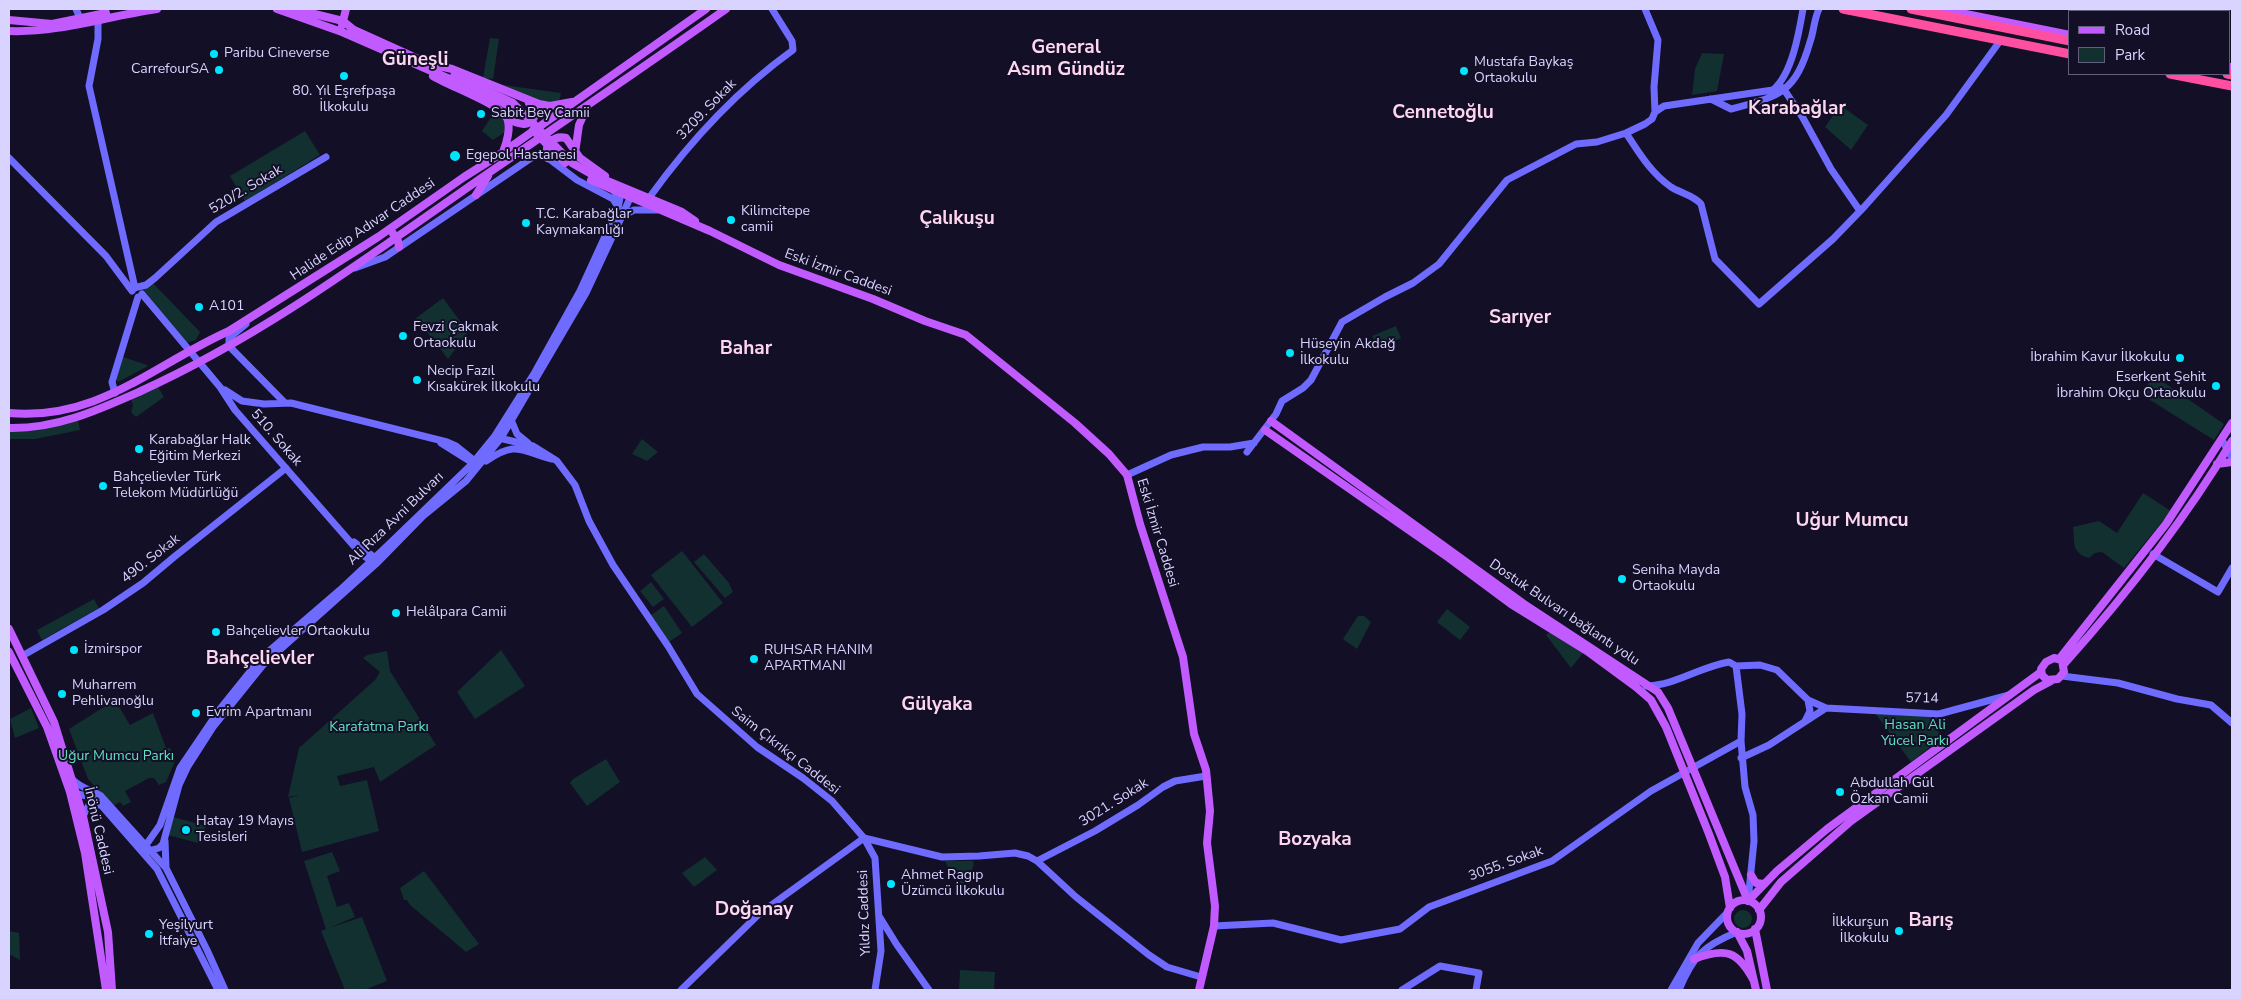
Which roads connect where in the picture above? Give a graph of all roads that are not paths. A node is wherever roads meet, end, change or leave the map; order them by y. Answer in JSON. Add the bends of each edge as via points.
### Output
{"nodes":[{"id":1,"x":76,"y":9,"type":"edge"},
{"id":2,"x":128,"y":9,"type":"edge"},
{"id":3,"x":157,"y":9,"type":"edge"},
{"id":4,"x":278,"y":9,"type":"edge"},
{"id":5,"x":294,"y":9,"type":"edge"},
{"id":6,"x":338,"y":9,"type":"edge"},
{"id":7,"x":346,"y":9,"type":"edge"},
{"id":8,"x":706,"y":9,"type":"edge"},
{"id":9,"x":726,"y":9,"type":"edge"},
{"id":10,"x":772,"y":9,"type":"edge"},
{"id":11,"x":1645,"y":9,"type":"edge"},
{"id":12,"x":1803,"y":9,"type":"edge"},
{"id":13,"x":1819,"y":9,"type":"edge"},
{"id":14,"x":1843,"y":9,"type":"edge"},
{"id":15,"x":1915,"y":9,"type":"edge"},
{"id":16,"x":1941,"y":9,"type":"edge"},
{"id":17,"x":9,"y":20,"type":"edge"},
{"id":18,"x":98,"y":20,"type":"junction"},
{"id":19,"x":339,"y":20,"type":"junction"},
{"id":20,"x":79,"y":22,"type":"junction"},
{"id":21,"x":338,"y":30,"type":"junction"},
{"id":22,"x":9,"y":31,"type":"edge"},
{"id":23,"x":2068,"y":35,"type":"edge"},
{"id":24,"x":2000,"y":41,"type":"junction"},
{"id":25,"x":2068,"y":41,"type":"edge"},
{"id":26,"x":2068,"y":54,"type":"edge"},
{"id":27,"x":426,"y":65,"type":"junction"},
{"id":28,"x":2175,"y":75,"type":"edge"},
{"id":29,"x":2232,"y":86,"type":"edge"},
{"id":30,"x":1782,"y":87,"type":"junction"},
{"id":31,"x":523,"y":98,"type":"junction"},
{"id":32,"x":1711,"y":98,"type":"junction"},
{"id":33,"x":576,"y":101,"type":"junction"},
{"id":34,"x":588,"y":105,"type":"junction"},
{"id":35,"x":1655,"y":112,"type":"junction"},
{"id":36,"x":506,"y":117,"type":"junction"},
{"id":37,"x":547,"y":122,"type":"junction"},
{"id":38,"x":509,"y":127,"type":"junction"},
{"id":39,"x":558,"y":127,"type":"junction"},
{"id":40,"x":1626,"y":133,"type":"junction"},
{"id":41,"x":566,"y":138,"type":"junction"},
{"id":42,"x":512,"y":146,"type":"junction"},
{"id":43,"x":523,"y":150,"type":"junction"},
{"id":44,"x":502,"y":153,"type":"junction"},
{"id":45,"x":575,"y":153,"type":"junction"},
{"id":46,"x":326,"y":157,"type":"dead end"},
{"id":47,"x":9,"y":158,"type":"edge"},
{"id":48,"x":548,"y":158,"type":"junction"},
{"id":49,"x":490,"y":172,"type":"junction"},
{"id":50,"x":592,"y":177,"type":"junction"},
{"id":51,"x":624,"y":187,"type":"junction"},
{"id":52,"x":613,"y":190,"type":"junction"},
{"id":53,"x":476,"y":195,"type":"junction"},
{"id":54,"x":630,"y":198,"type":"junction"},
{"id":55,"x":649,"y":198,"type":"junction"},
{"id":56,"x":618,"y":208,"type":"junction"},
{"id":57,"x":658,"y":210,"type":"junction"},
{"id":58,"x":1860,"y":211,"type":"junction"},
{"id":59,"x":622,"y":216,"type":"junction"},
{"id":60,"x":390,"y":229,"type":"junction"},
{"id":61,"x":710,"y":231,"type":"junction"},
{"id":62,"x":396,"y":238,"type":"junction"},
{"id":63,"x":399,"y":247,"type":"junction"},
{"id":64,"x":354,"y":268,"type":"junction"},
{"id":65,"x":137,"y":291,"type":"junction"},
{"id":66,"x":254,"y":317,"type":"junction"},
{"id":67,"x":229,"y":346,"type":"junction"},
{"id":68,"x":190,"y":352,"type":"junction"},
{"id":69,"x":200,"y":362,"type":"junction"},
{"id":70,"x":220,"y":387,"type":"junction"},
{"id":71,"x":268,"y":388,"type":"junction"},
{"id":72,"x":115,"y":393,"type":"junction"},
{"id":73,"x":242,"y":401,"type":"junction"},
{"id":74,"x":284,"y":402,"type":"junction"},
{"id":75,"x":264,"y":404,"type":"junction"},
{"id":76,"x":235,"y":410,"type":"junction"},
{"id":77,"x":9,"y":413,"type":"edge"},
{"id":78,"x":512,"y":422,"type":"junction"},
{"id":79,"x":1271,"y":422,"type":"junction"},
{"id":80,"x":2232,"y":424,"type":"edge"},
{"id":81,"x":9,"y":428,"type":"edge"},
{"id":82,"x":1265,"y":430,"type":"junction"},
{"id":83,"x":498,"y":439,"type":"junction"},
{"id":84,"x":2222,"y":440,"type":"junction"},
{"id":85,"x":1254,"y":443,"type":"junction"},
{"id":86,"x":533,"y":446,"type":"junction"},
{"id":87,"x":2230,"y":446,"type":"edge"},
{"id":88,"x":514,"y":448,"type":"junction"},
{"id":89,"x":1247,"y":452,"type":"dead end"},
{"id":90,"x":2232,"y":458,"type":"edge"},
{"id":91,"x":557,"y":461,"type":"junction"},
{"id":92,"x":2232,"y":462,"type":"edge"},
{"id":93,"x":475,"y":463,"type":"junction"},
{"id":94,"x":2217,"y":464,"type":"junction"},
{"id":95,"x":286,"y":468,"type":"junction"},
{"id":96,"x":1127,"y":475,"type":"junction"},
{"id":97,"x":348,"y":537,"type":"junction"},
{"id":98,"x":360,"y":552,"type":"junction"},
{"id":99,"x":2153,"y":554,"type":"junction"},
{"id":100,"x":374,"y":561,"type":"junction"},
{"id":101,"x":2232,"y":568,"type":"edge"},
{"id":102,"x":362,"y":569,"type":"junction"},
{"id":103,"x":9,"y":629,"type":"edge"},
{"id":104,"x":9,"y":652,"type":"edge"},
{"id":105,"x":22,"y":656,"type":"junction"},
{"id":106,"x":2062,"y":661,"type":"junction"},
{"id":107,"x":1736,"y":666,"type":"junction"},
{"id":108,"x":2041,"y":672,"type":"junction"},
{"id":109,"x":2062,"y":676,"type":"junction"},
{"id":110,"x":2051,"y":681,"type":"junction"},
{"id":111,"x":1649,"y":686,"type":"junction"},
{"id":112,"x":1636,"y":687,"type":"junction"},
{"id":113,"x":2014,"y":694,"type":"junction"},
{"id":114,"x":1808,"y":700,"type":"junction"},
{"id":115,"x":1826,"y":708,"type":"junction"},
{"id":116,"x":1804,"y":722,"type":"junction"},
{"id":117,"x":2232,"y":723,"type":"edge"},
{"id":118,"x":1742,"y":740,"type":"junction"},
{"id":119,"x":1741,"y":758,"type":"junction"},
{"id":120,"x":1693,"y":767,"type":"junction"},
{"id":121,"x":1684,"y":773,"type":"junction"},
{"id":122,"x":1206,"y":776,"type":"junction"},
{"id":123,"x":72,"y":779,"type":"junction"},
{"id":124,"x":85,"y":788,"type":"junction"},
{"id":125,"x":74,"y":792,"type":"junction"},
{"id":126,"x":101,"y":805,"type":"junction"},
{"id":127,"x":84,"y":816,"type":"junction"},
{"id":128,"x":864,"y":838,"type":"junction"},
{"id":129,"x":165,"y":839,"type":"junction"},
{"id":130,"x":146,"y":846,"type":"junction"},
{"id":131,"x":1037,"y":861,"type":"junction"},
{"id":132,"x":166,"y":868,"type":"junction"},
{"id":133,"x":1751,"y":875,"type":"junction"},
{"id":134,"x":1764,"y":884,"type":"junction"},
{"id":135,"x":1748,"y":901,"type":"junction"},
{"id":136,"x":1728,"y":910,"type":"junction"},
{"id":137,"x":1759,"y":910,"type":"junction"},
{"id":138,"x":879,"y":916,"type":"junction"},
{"id":139,"x":1214,"y":926,"type":"junction"},
{"id":140,"x":1755,"y":929,"type":"junction"},
{"id":141,"x":1737,"y":932,"type":"junction"},
{"id":142,"x":1694,"y":959,"type":"junction"},
{"id":143,"x":1201,"y":978,"type":"junction"},
{"id":144,"x":1754,"y":981,"type":"junction"},
{"id":145,"x":106,"y":990,"type":"edge"},
{"id":146,"x":112,"y":990,"type":"edge"},
{"id":147,"x":218,"y":990,"type":"edge"},
{"id":148,"x":225,"y":990,"type":"edge"},
{"id":149,"x":681,"y":990,"type":"edge"},
{"id":150,"x":875,"y":990,"type":"edge"},
{"id":151,"x":929,"y":990,"type":"edge"},
{"id":152,"x":1199,"y":990,"type":"edge"},
{"id":153,"x":1402,"y":990,"type":"edge"},
{"id":154,"x":1476,"y":990,"type":"edge"},
{"id":155,"x":1670,"y":990,"type":"edge"},
{"id":156,"x":1679,"y":990,"type":"edge"},
{"id":157,"x":1756,"y":990,"type":"edge"},
{"id":158,"x":1767,"y":990,"type":"edge"}],
"edges":[{"from":1,"to":20,"type":"main road"},
{"from":2,"to":20,"type":"main road"},
{"from":3,"to":18,"type":"main road"},
{"from":4,"to":21,"type":"main road","name":"Eski İzmir Caddesi"},
{"from":5,"to":19,"type":"main road","name":"Eski İzmir Caddesi"},
{"from":6,"to":19,"type":"main road"},
{"from":7,"to":19,"type":"main road"},
{"from":8,"to":33,"type":"main road","name":"Halide Edip Adıvar Caddesi"},
{"from":9,"to":34,"type":"main road","name":"Halide Edip Adıvar Caddesi"},
{"from":10,"to":55,"type":"main road","name":"3209. Sokak","via":[[792,40],[793,50],[719,112],[674,163]]},
{"from":11,"to":35,"type":"main road","via":[[1658,40]]},
{"from":12,"to":30,"type":"main road"},
{"from":13,"to":30,"type":"main road","via":[[1799,72]]},
{"from":14,"to":24,"type":"highway"},
{"from":15,"to":25,"type":"highway"},
{"from":16,"to":23,"type":"main road"},
{"from":17,"to":20,"type":"main road","via":[[52,24]]},
{"from":18,"to":20,"type":"main road"},
{"from":18,"to":65,"type":"main road","via":[[90,86]]},
{"from":19,"to":21,"type":"main road"},
{"from":19,"to":27,"type":"main road","name":"Eski İzmir Caddesi"},
{"from":20,"to":22,"type":"main road","via":[[28,32]]},
{"from":21,"to":27,"type":"main road","name":"Eski İzmir Caddesi"},
{"from":24,"to":26,"type":"highway"},
{"from":24,"to":58,"type":"main road","via":[[1946,114]]},
{"from":27,"to":31,"type":"main road","via":[[452,69]]},
{"from":27,"to":36,"type":"main road","via":[[443,82],[488,103]]},
{"from":27,"to":50,"type":"main road","name":"Eski İzmir Caddesi","bridge":true,"via":[[511,107],[560,158]]},
{"from":28,"to":29,"type":"highway"},
{"from":30,"to":32,"type":"main road","via":[[1768,92]]},
{"from":30,"to":32,"type":"main road","via":[[1770,98],[1731,109]]},
{"from":30,"to":58,"type":"main road"},
{"from":31,"to":33,"type":"main road","via":[[550,106]]},
{"from":31,"to":36,"type":"main road","via":[[536,108],[533,119],[522,125]]},
{"from":32,"to":35,"type":"main road","via":[[1664,106]]},
{"from":33,"to":37,"type":"main road","name":"Halide Edip Adıvar Caddesi"},
{"from":34,"to":39,"type":"main road","name":"Halide Edip Adıvar Caddesi"},
{"from":34,"to":45,"type":"main road","via":[[579,125]]},
{"from":35,"to":40,"type":"main road","via":[[1645,124]]},
{"from":36,"to":38,"type":"main road"},
{"from":37,"to":39,"type":"main road"},
{"from":37,"to":42,"type":"main road","name":"Halide Edip Adıvar Caddesi"},
{"from":38,"to":42,"type":"main road"},
{"from":38,"to":44,"type":"main road"},
{"from":39,"to":41,"type":"main road"},
{"from":39,"to":43,"type":"main road","name":"Halide Edip Adıvar Caddesi"},
{"from":40,"to":58,"type":"main road","via":[[1658,178],[1701,204],[1714,259],[1759,304]]},
{"from":40,"to":79,"type":"main road","via":[[1597,142],[1576,144],[1507,180],[1439,264],[1413,283],[1342,322],[1310,380],[1282,401]]},
{"from":41,"to":45,"type":"main road"},
{"from":41,"to":48,"type":"main road","via":[[557,138],[548,145]]},
{"from":42,"to":43,"type":"main road"},
{"from":42,"to":44,"type":"main road","name":"Halide Edip Adıvar Caddesi"},
{"from":43,"to":49,"type":"main road","name":"Halide Edip Adıvar Caddesi"},
{"from":44,"to":60,"type":"main road","name":"Halide Edip Adıvar Caddesi"},
{"from":45,"to":51,"type":"main road","via":[[587,165]]},
{"from":46,"to":65,"type":"main road","name":"520/2. Sokak","via":[[216,222]]},
{"from":47,"to":65,"type":"main road","name":"510. Sokak"},
{"from":48,"to":53,"type":"main road","via":[[540,155],[531,157]]},
{"from":48,"to":56,"type":"main road","via":[[577,180],[613,198]]},
{"from":49,"to":53,"type":"main road"},
{"from":49,"to":62,"type":"main road","name":"Halide Edip Adıvar Caddesi"},
{"from":50,"to":51,"type":"main road","name":"Eski İzmir Caddesi"},
{"from":50,"to":52,"type":"main road","name":"Eski İzmir Caddesi"},
{"from":51,"to":54,"type":"main road"},
{"from":51,"to":55,"type":"main road","name":"Eski İzmir Caddesi"},
{"from":52,"to":54,"type":"main road","name":"Eski İzmir Caddesi"},
{"from":52,"to":56,"type":"main road","via":[[620,198]]},
{"from":53,"to":63,"type":"main road"},
{"from":54,"to":57,"type":"main road","name":"Eski İzmir Caddesi"},
{"from":54,"to":59,"type":"main road","name":"Ali Rıza Avni Bulvarı"},
{"from":55,"to":61,"type":"main road","name":"Eski İzmir Caddesi","via":[[682,212]]},
{"from":56,"to":83,"type":"main road","name":"Ali Rıza Avni Bulvarı","via":[[580,291]]},
{"from":57,"to":59,"type":"main road","via":[[634,210]]},
{"from":57,"to":61,"type":"main road","name":"Eski İzmir Caddesi"},
{"from":59,"to":78,"type":"main road","name":"Ali Rıza Avni Bulvarı","via":[[586,293]]},
{"from":60,"to":62,"type":"main road"},
{"from":60,"to":66,"type":"main road","name":"Halide Edip Adıvar Caddesi"},
{"from":61,"to":96,"type":"main road","name":"Eski İzmir Caddesi","via":[[779,265],[966,334],[1075,423]]},
{"from":62,"to":63,"type":"main road"},
{"from":62,"to":64,"type":"main road","name":"Halide Edip Adıvar Caddesi"},
{"from":63,"to":64,"type":"main road","via":[[384,257]]},
{"from":64,"to":67,"type":"main road","name":"Halide Edip Adıvar Caddesi"},
{"from":65,"to":68,"type":"main road","name":"510. Sokak"},
{"from":65,"to":72,"type":"main road","via":[[112,382]]},
{"from":66,"to":67,"type":"main road","via":[[229,338]]},
{"from":66,"to":68,"type":"main road","name":"Halide Edip Adıvar Caddesi"},
{"from":67,"to":69,"type":"main road"},
{"from":67,"to":71,"type":"main road"},
{"from":68,"to":69,"type":"main road","name":"510. Sokak"},
{"from":68,"to":72,"type":"main road","name":"Halide Edip Adıvar Caddesi"},
{"from":69,"to":70,"type":"main road","name":"510. Sokak"},
{"from":69,"to":81,"type":"main road","via":[[70,420],[36,427]]},
{"from":70,"to":73,"type":"main road"},
{"from":70,"to":76,"type":"main road","name":"510. Sokak"},
{"from":71,"to":74,"type":"main road"},
{"from":71,"to":75,"type":"main road","via":[[270,394]]},
{"from":72,"to":77,"type":"main road","name":"Halide Edip Adıvar Caddesi","via":[[57,413]]},
{"from":73,"to":75,"type":"main road"},
{"from":73,"to":76,"type":"main road"},
{"from":74,"to":75,"type":"main road"},
{"from":74,"to":93,"type":"main road","via":[[338,413],[456,446]]},
{"from":76,"to":95,"type":"main road","name":"510. Sokak"},
{"from":78,"to":83,"type":"main road","name":"Ali Rıza Avni Bulvarı"},
{"from":78,"to":86,"type":"main road","via":[[517,434]]},
{"from":79,"to":82,"type":"main road"},
{"from":79,"to":111,"type":"main road","name":"Dostuk Bulvarı bağlantı yolu","via":[[1524,604]]},
{"from":80,"to":84,"type":"main road"},
{"from":82,"to":85,"type":"main road"},
{"from":82,"to":112,"type":"main road","name":"Dostuk Bulvarı bağlantı yolu","via":[[1511,604],[1587,651]]},
{"from":83,"to":86,"type":"main road","name":"Saim Çıkrıkçı Caddesi"},
{"from":83,"to":88,"type":"main road"},
{"from":83,"to":93,"type":"main road","name":"Ali Rıza Avni Bulvarı"},
{"from":84,"to":87,"type":"main road"},
{"from":84,"to":106,"type":"main road","via":[[2166,524]]},
{"from":85,"to":89,"type":"main road"},
{"from":85,"to":96,"type":"main road","via":[[1203,447],[1171,455]]},
{"from":86,"to":91,"type":"main road","name":"Saim Çıkrıkçı Caddesi"},
{"from":87,"to":90,"type":"main road"},
{"from":87,"to":94,"type":"main road"},
{"from":88,"to":91,"type":"main road"},
{"from":88,"to":93,"type":"main road"},
{"from":91,"to":128,"type":"main road","name":"Saim Çıkrıkçı Caddesi","via":[[575,485],[613,565],[697,694],[757,747],[832,801]]},
{"from":92,"to":94,"type":"main road"},
{"from":93,"to":100,"type":"main road","name":"Ali Rıza Avni Bulvarı"},
{"from":94,"to":99,"type":"main road"},
{"from":95,"to":97,"type":"main road","name":"510. Sokak"},
{"from":95,"to":105,"type":"main road","name":"490. Sokak","via":[[143,583]]},
{"from":96,"to":122,"type":"main road","name":"Eski İzmir Caddesi","via":[[1183,657],[1194,734]]},
{"from":97,"to":98,"type":"main road","name":"510. Sokak"},
{"from":97,"to":100,"type":"main road","name":"510. Sokak"},
{"from":98,"to":100,"type":"main road","name":"510. Sokak"},
{"from":98,"to":102,"type":"main road"},
{"from":99,"to":101,"type":"main road","via":[[2218,592]]},
{"from":99,"to":106,"type":"main road","via":[[2101,622]]},
{"from":100,"to":102,"type":"main road","name":"Ali Rıza Avni Bulvarı"},
{"from":100,"to":129,"type":"main road","name":"Ali Rıza Avni Bulvarı","via":[[263,665],[213,727],[179,785]]},
{"from":102,"to":130,"type":"main road","name":"Ali Rıza Avni Bulvarı","via":[[261,658],[220,709],[180,768],[160,825]]},
{"from":103,"to":105,"type":"main road","name":"İnönü Caddesi"},
{"from":104,"to":125,"type":"main road","name":"İnönü Caddesi"},
{"from":105,"to":123,"type":"main road","name":"İnönü Caddesi","via":[[54,722]]},
{"from":106,"to":108,"type":"main road","via":[[2054,658],[2046,662]]},
{"from":106,"to":109,"type":"main road"},
{"from":107,"to":111,"type":"main road","via":[[1729,662],[1713,665],[1664,685]]},
{"from":107,"to":114,"type":"main road","via":[[1760,665],[1777,670]]},
{"from":107,"to":118,"type":"main road"},
{"from":108,"to":110,"type":"main road","via":[[2044,679]]},
{"from":108,"to":113,"type":"main road"},
{"from":109,"to":110,"type":"main road"},
{"from":109,"to":117,"type":"main road","via":[[2118,683],[2211,705]]},
{"from":110,"to":137,"type":"main road","via":[[1851,821],[1781,882]]},
{"from":111,"to":112,"type":"main road"},
{"from":111,"to":120,"type":"main road","name":"Dostuk Bulvarı bağlantı yolu","via":[[1668,708]]},
{"from":112,"to":121,"type":"main road","name":"Dostuk Bulvarı bağlantı yolu","via":[[1651,700],[1660,715]]},
{"from":113,"to":115,"type":"main road","name":"5714","via":[[1938,714]]},
{"from":113,"to":134,"type":"main road","via":[[1827,829]]},
{"from":114,"to":115,"type":"main road"},
{"from":114,"to":116,"type":"main road","via":[[1810,710]]},
{"from":115,"to":116,"type":"main road"},
{"from":116,"to":119,"type":"main road","via":[[1769,745]]},
{"from":118,"to":119,"type":"main road"},
{"from":118,"to":120,"type":"main road","name":"3055. Sokak"},
{"from":119,"to":133,"type":"main road","via":[[1753,815]]},
{"from":120,"to":121,"type":"main road","name":"3055. Sokak"},
{"from":120,"to":135,"type":"main road","name":"Dostuk Bulvarı bağlantı yolu"},
{"from":121,"to":136,"type":"main road","name":"Dostuk Bulvarı bağlantı yolu","via":[[1726,877]]},
{"from":121,"to":139,"type":"main road","name":"3055. Sokak","via":[[1651,791],[1552,861],[1429,907],[1400,929],[1341,940],[1274,923]]},
{"from":122,"to":131,"type":"main road","name":"3021. Sokak","via":[[1175,781],[1163,787],[1095,831]]},
{"from":122,"to":139,"type":"main road","name":"Eski İzmir Caddesi","via":[[1210,811],[1207,843],[1215,906]]},
{"from":123,"to":124,"type":"main road"},
{"from":123,"to":125,"type":"main road","name":"İnönü Caddesi"},
{"from":124,"to":125,"type":"main road"},
{"from":124,"to":130,"type":"main road","via":[[101,796]]},
{"from":125,"to":126,"type":"main road"},
{"from":125,"to":127,"type":"main road","name":"İnönü Caddesi"},
{"from":125,"to":145,"type":"main road","name":"İnönü Caddesi"},
{"from":126,"to":127,"type":"main road","via":[[89,805]]},
{"from":126,"to":130,"type":"main road"},
{"from":127,"to":146,"type":"main road","name":"İnönü Caddesi","via":[[108,932]]},
{"from":128,"to":131,"type":"main road","via":[[942,857],[1015,853]]},
{"from":128,"to":138,"type":"main road","name":"Yıldız Caddesi","via":[[875,858]]},
{"from":128,"to":149,"type":"main road","via":[[759,914]]},
{"from":129,"to":130,"type":"main road","via":[[159,848]]},
{"from":129,"to":132,"type":"main road"},
{"from":130,"to":132,"type":"main road"},
{"from":130,"to":147,"type":"main road"},
{"from":131,"to":143,"type":"main road","via":[[1076,897],[1149,955],[1167,967]]},
{"from":132,"to":148,"type":"main road"},
{"from":133,"to":134,"type":"main road","via":[[1756,882]]},
{"from":133,"to":135,"type":"main road"},
{"from":134,"to":135,"type":"main road"},
{"from":135,"to":136,"type":"main road","via":[[1738,901]]},
{"from":135,"to":137,"type":"main road"},
{"from":136,"to":141,"type":"main road","via":[[1728,923]]},
{"from":136,"to":155,"type":"main road","via":[[1698,943]]},
{"from":137,"to":140,"type":"main road","via":[[1760,920]]},
{"from":138,"to":150,"type":"main road","name":"Yıldız Caddesi","via":[[881,951]]},
{"from":138,"to":151,"type":"main road"},
{"from":139,"to":143,"type":"main road","name":"Eski İzmir Caddesi"},
{"from":140,"to":141,"type":"main road"},
{"from":140,"to":158,"type":"main road"},
{"from":141,"to":142,"type":"main road","via":[[1714,941]]},
{"from":141,"to":144,"type":"main road","via":[[1747,951]]},
{"from":142,"to":144,"type":"main road","via":[[1711,952],[1729,954],[1741,960]]},
{"from":142,"to":156,"type":"main road"},
{"from":143,"to":152,"type":"main road","name":"Eski İzmir Caddesi"},
{"from":144,"to":157,"type":"main road"},
{"from":153,"to":154,"type":"main road","via":[[1440,966],[1479,973]]}]}
